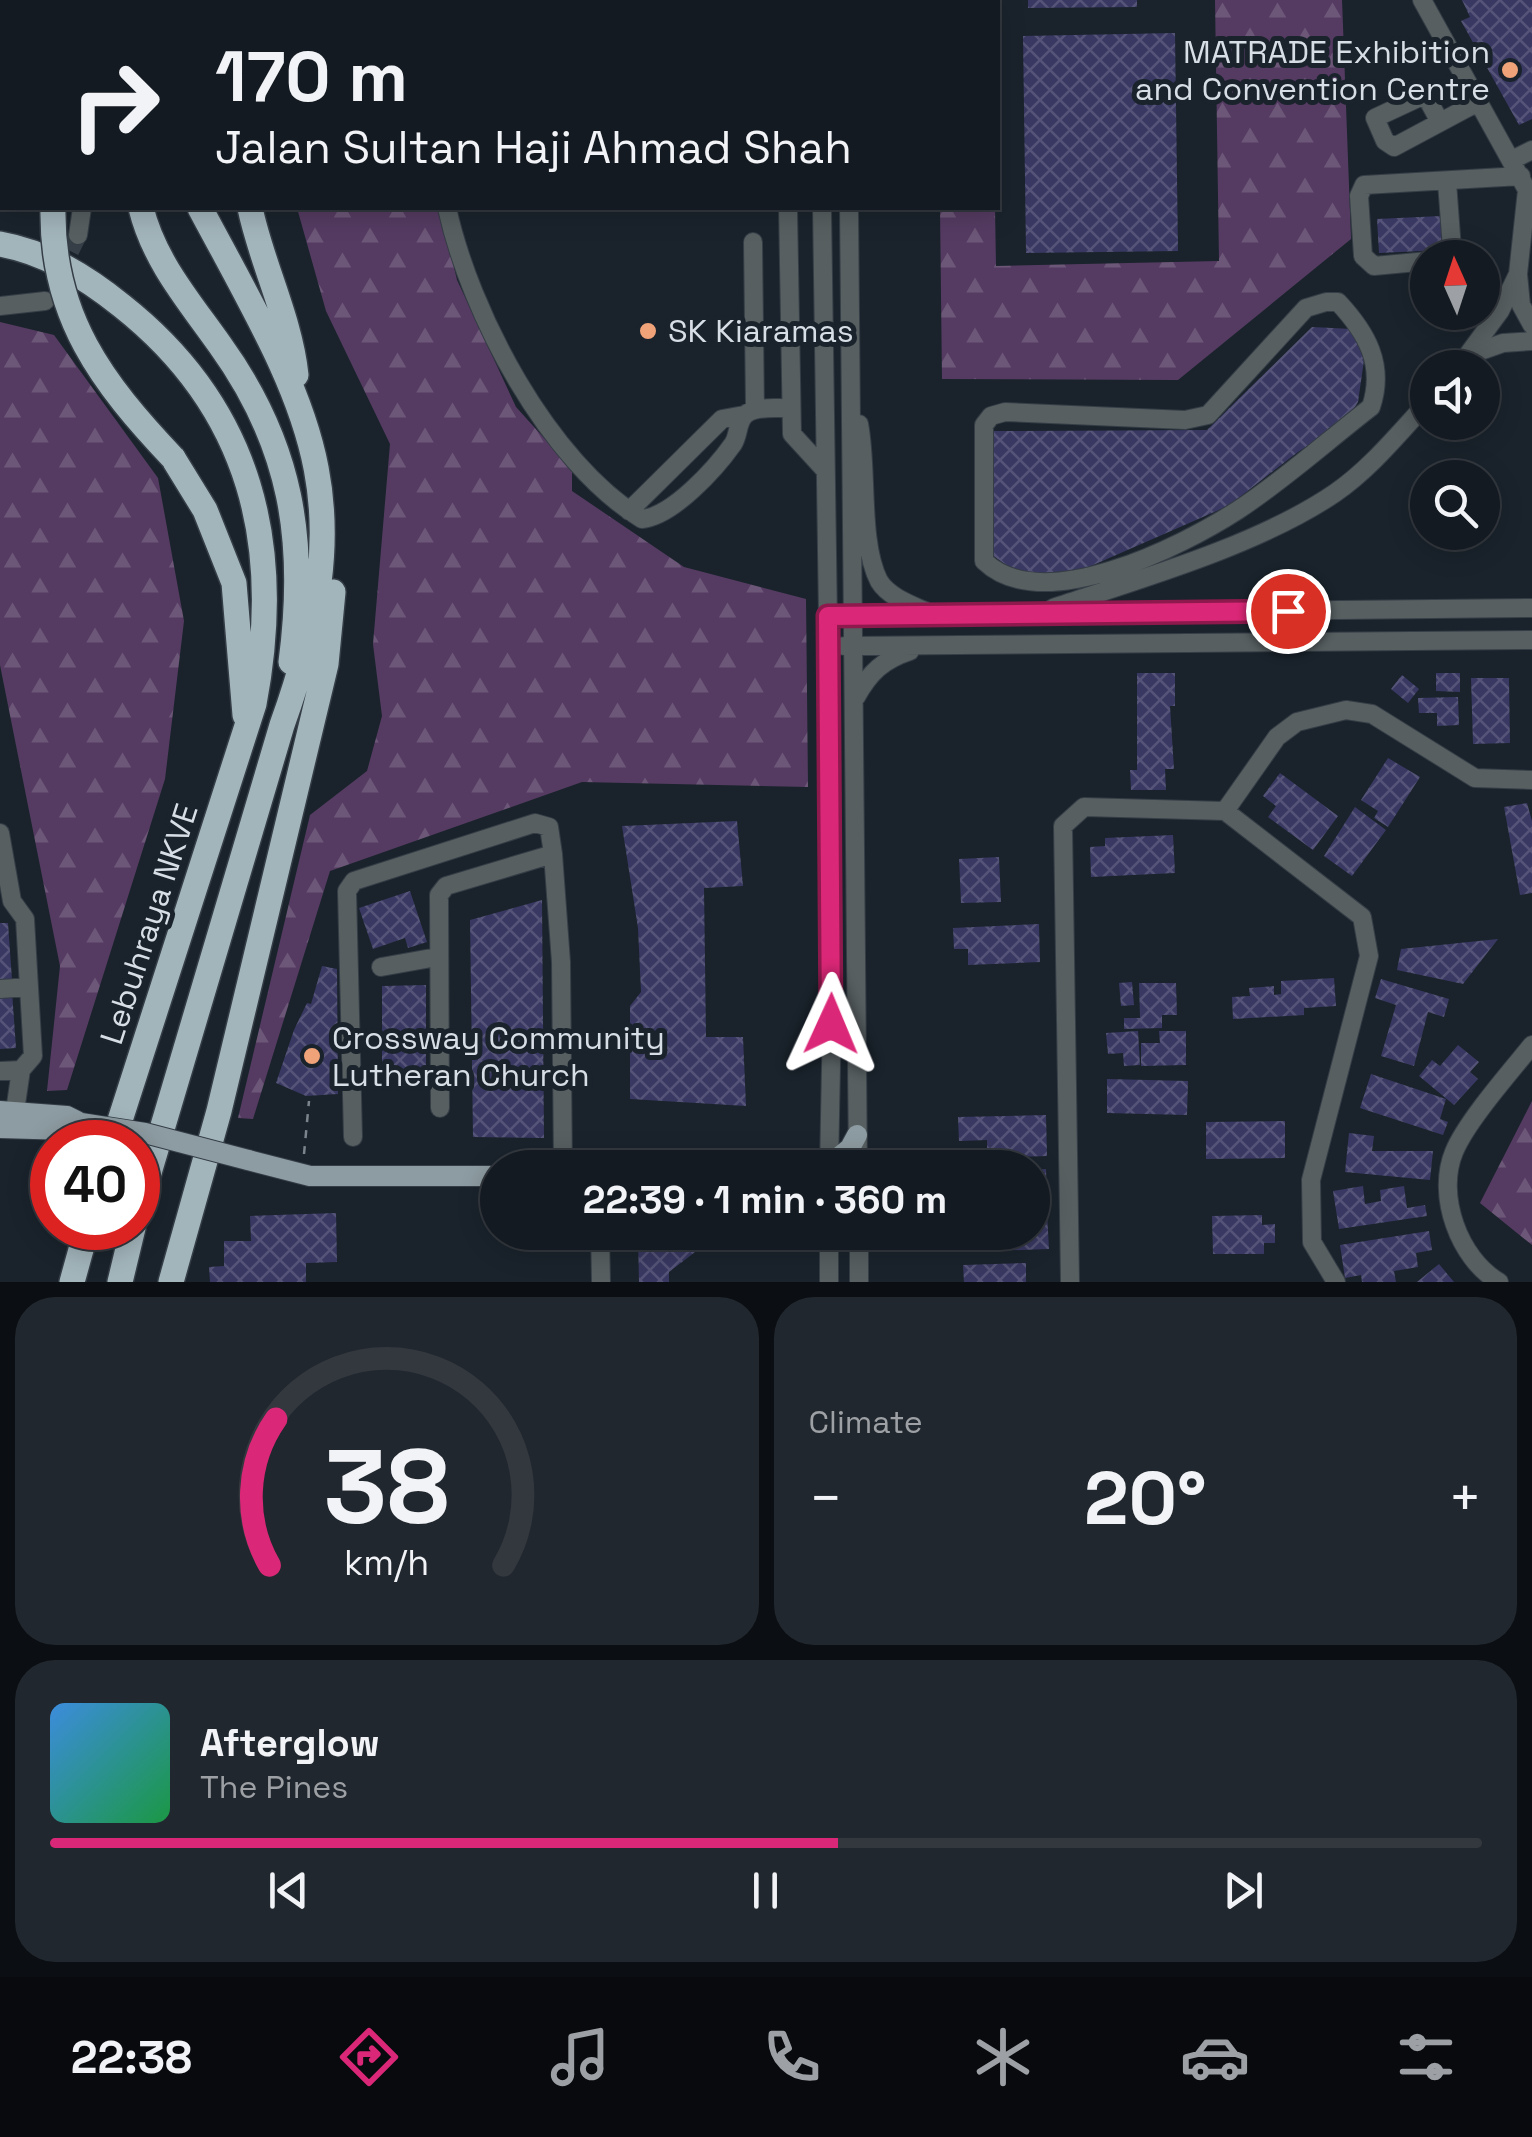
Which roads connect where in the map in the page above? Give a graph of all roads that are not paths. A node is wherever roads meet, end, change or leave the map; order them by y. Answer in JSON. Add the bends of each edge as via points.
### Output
{"nodes":[{"id":1,"x":1422,"y":0,"type":"edge"},
{"id":2,"x":1480,"y":101,"type":"junction"},
{"id":3,"x":1440,"y":122,"type":"dead end"},
{"id":4,"x":1532,"y":150,"type":"edge"},
{"id":5,"x":1517,"y":168,"type":"junction"},
{"id":6,"x":1447,"y":182,"type":"junction"},
{"id":7,"x":53,"y":210,"type":"edge"},
{"id":8,"x":82,"y":210,"type":"edge"},
{"id":9,"x":142,"y":210,"type":"edge"},
{"id":10,"x":201,"y":210,"type":"edge"},
{"id":11,"x":250,"y":210,"type":"edge"},
{"id":12,"x":447,"y":210,"type":"edge"},
{"id":13,"x":788,"y":210,"type":"edge"},
{"id":14,"x":822,"y":210,"type":"edge"},
{"id":15,"x":849,"y":210,"type":"edge"},
{"id":16,"x":1530,"y":211,"type":"edge"},
{"id":17,"x":78,"y":235,"type":"tunnel mouth"},
{"id":18,"x":1451,"y":240,"type":"edge"},
{"id":19,"x":753,"y":242,"type":"dead end"},
{"id":20,"x":0,"y":244,"type":"edge"},
{"id":21,"x":1410,"y":263,"type":"edge"},
{"id":22,"x":1518,"y":274,"type":"junction"},
{"id":23,"x":45,"y":301,"type":"dead end"},
{"id":24,"x":0,"y":306,"type":"edge"},
{"id":25,"x":1532,"y":324,"type":"edge"},
{"id":26,"x":1532,"y":341,"type":"edge"},
{"id":27,"x":1471,"y":350,"type":"edge"},
{"id":28,"x":1489,"y":350,"type":"edge"},
{"id":29,"x":850,"y":385,"type":"junction"},
{"id":30,"x":298,"y":398,"type":"junction"},
{"id":31,"x":792,"y":408,"type":"junction"},
{"id":32,"x":749,"y":413,"type":"junction"},
{"id":33,"x":1410,"y":422,"type":"edge"},
{"id":34,"x":825,"y":470,"type":"junction"},
{"id":35,"x":629,"y":511,"type":"junction"},
{"id":36,"x":322,"y":558,"type":"junction"},
{"id":37,"x":1159,"y":561,"type":"junction"},
{"id":38,"x":1127,"y":573,"type":"junction"},
{"id":39,"x":1532,"y":608,"type":"edge"},
{"id":40,"x":1135,"y":612,"type":"junction"},
{"id":41,"x":1038,"y":613,"type":"junction"},
{"id":42,"x":930,"y":614,"type":"junction"},
{"id":43,"x":853,"y":615,"type":"junction"},
{"id":44,"x":828,"y":616,"type":"junction"},
{"id":45,"x":1532,"y":640,"type":"edge"},
{"id":46,"x":930,"y":645,"type":"junction"},
{"id":47,"x":828,"y":646,"type":"junction"},
{"id":48,"x":853,"y":646,"type":"junction"},
{"id":49,"x":854,"y":702,"type":"junction"},
{"id":50,"x":247,"y":725,"type":"junction"},
{"id":51,"x":282,"y":725,"type":"junction"},
{"id":52,"x":1532,"y":780,"type":"edge"},
{"id":53,"x":1225,"y":811,"type":"junction"},
{"id":54,"x":0,"y":833,"type":"edge"},
{"id":55,"x":554,"y":854,"type":"junction"},
{"id":56,"x":6,"y":902,"type":"edge"},
{"id":57,"x":437,"y":957,"type":"junction"},
{"id":58,"x":381,"y":968,"type":"dead end"},
{"id":59,"x":29,"y":988,"type":"junction"},
{"id":60,"x":0,"y":989,"type":"edge"},
{"id":61,"x":1532,"y":1045,"type":"edge"},
{"id":62,"x":21,"y":1070,"type":"junction"},
{"id":63,"x":0,"y":1071,"type":"edge"},
{"id":64,"x":440,"y":1108,"type":"dead end"},
{"id":65,"x":8,"y":1111,"type":"edge"},
{"id":66,"x":74,"y":1120,"type":"edge"},
{"id":67,"x":121,"y":1120,"type":"edge"},
{"id":68,"x":160,"y":1127,"type":"edge"},
{"id":69,"x":0,"y":1128,"type":"edge"},
{"id":70,"x":30,"y":1129,"type":"edge"},
{"id":71,"x":857,"y":1135,"type":"junction"},
{"id":72,"x":160,"y":1137,"type":"edge"},
{"id":73,"x":353,"y":1138,"type":"dead end"},
{"id":74,"x":563,"y":1150,"type":"edge"},
{"id":75,"x":831,"y":1150,"type":"edge"},
{"id":76,"x":848,"y":1150,"type":"edge"},
{"id":77,"x":857,"y":1150,"type":"edge"},
{"id":78,"x":480,"y":1176,"type":"edge"},
{"id":79,"x":81,"y":1250,"type":"edge"},
{"id":80,"x":128,"y":1250,"type":"edge"},
{"id":81,"x":600,"y":1250,"type":"edge"},
{"id":82,"x":829,"y":1250,"type":"edge"},
{"id":83,"x":859,"y":1250,"type":"edge"},
{"id":84,"x":72,"y":1282,"type":"edge"},
{"id":85,"x":120,"y":1282,"type":"edge"},
{"id":86,"x":172,"y":1282,"type":"edge"},
{"id":87,"x":600,"y":1282,"type":"edge"},
{"id":88,"x":829,"y":1282,"type":"edge"},
{"id":89,"x":859,"y":1282,"type":"edge"},
{"id":90,"x":1070,"y":1282,"type":"edge"},
{"id":91,"x":1336,"y":1282,"type":"edge"},
{"id":92,"x":1499,"y":1282,"type":"edge"}],
"edges":[{"from":1,"to":2,"type":"street"},
{"from":2,"to":3,"type":"street"},
{"from":2,"to":5,"type":"street"},
{"from":4,"to":5,"type":"street"},
{"from":5,"to":6,"type":"street"},
{"from":5,"to":16,"type":"street"},
{"from":6,"to":18,"type":"street"},
{"from":6,"to":21,"type":"street","via":[[1364,185],[1363,256],[1374,266]]},
{"from":7,"to":50,"type":"highway","bridge":true,"via":[[61,283],[83,342],[114,395],[173,458],[206,510],[234,583]]},
{"from":8,"to":17,"type":"street"},
{"from":9,"to":51,"type":"highway","via":[[163,264],[257,403],[287,481],[300,592]]},
{"from":10,"to":30,"type":"highway"},
{"from":11,"to":30,"type":"highway","via":[[260,256],[293,342]]},
{"from":12,"to":35,"type":"street","via":[[524,396]]},
{"from":13,"to":31,"type":"street"},
{"from":14,"to":34,"type":"street"},
{"from":15,"to":29,"type":"street"},
{"from":16,"to":22,"type":"street"},
{"from":19,"to":32,"type":"street"},
{"from":20,"to":50,"type":"highway","name":"Lebuhraya NKVE","via":[[63,265],[156,332],[223,420],[261,526],[267,591],[264,648]]},
{"from":22,"to":25,"type":"street","via":[[1521,305]]},
{"from":22,"to":27,"type":"street"},
{"from":23,"to":24,"type":"street"},
{"from":26,"to":28,"type":"street"},
{"from":29,"to":42,"type":"street","via":[[880,583]]},
{"from":29,"to":43,"type":"street"},
{"from":30,"to":36,"type":"highway","via":[[322,487]]},
{"from":31,"to":32,"type":"street"},
{"from":31,"to":34,"type":"street","via":[[792,434]]},
{"from":32,"to":35,"type":"street","via":[[722,419]]},
{"from":32,"to":35,"type":"street","via":[[731,446],[673,504],[648,519]]},
{"from":33,"to":37,"type":"street","via":[[1372,464],[1302,506]]},
{"from":34,"to":44,"type":"street"},
{"from":36,"to":51,"type":"highway","via":[[308,654]]},
{"from":36,"to":86,"type":"highway","via":[[335,599],[326,664]]},
{"from":37,"to":38,"type":"street"},
{"from":37,"to":38,"type":"street","via":[[1370,407],[1378,384],[1374,359],[1362,327],[1338,302],[1306,308],[1208,415],[991,416],[984,425],[984,561],[998,574],[1065,582]]},
{"from":37,"to":40,"type":"street"},
{"from":38,"to":41,"type":"street"},
{"from":39,"to":40,"type":"street"},
{"from":40,"to":41,"type":"street"},
{"from":41,"to":42,"type":"street"},
{"from":42,"to":43,"type":"street"},
{"from":43,"to":44,"type":"street"},
{"from":43,"to":48,"type":"street"},
{"from":44,"to":47,"type":"street"},
{"from":45,"to":46,"type":"street"},
{"from":46,"to":48,"type":"street"},
{"from":46,"to":49,"type":"street","via":[[888,658],[869,674]]},
{"from":47,"to":48,"type":"street"},
{"from":47,"to":75,"type":"street"},
{"from":48,"to":49,"type":"street"},
{"from":49,"to":71,"type":"street"},
{"from":50,"to":67,"type":"highway","name":"Lebuhraya NKVE"},
{"from":51,"to":68,"type":"highway"},
{"from":52,"to":53,"type":"street","via":[[1475,778],[1372,714],[1346,710],[1296,722],[1278,737]]},
{"from":53,"to":90,"type":"street","via":[[1084,807],[1064,826]]},
{"from":53,"to":91,"type":"street","via":[[1362,917],[1369,937],[1311,1180],[1312,1242]]},
{"from":54,"to":56,"type":"street"},
{"from":55,"to":57,"type":"street","via":[[446,886],[439,895]]},
{"from":55,"to":73,"type":"street","via":[[549,827],[535,823],[354,881],[346,891]]},
{"from":55,"to":74,"type":"street"},
{"from":56,"to":59,"type":"street","via":[[25,920]]},
{"from":57,"to":58,"type":"street"},
{"from":57,"to":64,"type":"street"},
{"from":59,"to":60,"type":"street"},
{"from":59,"to":62,"type":"street","via":[[33,1056]]},
{"from":61,"to":92,"type":"street","via":[[1454,1152],[1448,1189],[1465,1248]]},
{"from":62,"to":63,"type":"street"},
{"from":62,"to":65,"type":"street"},
{"from":65,"to":66,"type":"main road"},
{"from":69,"to":70,"type":"main road"},
{"from":71,"to":76,"type":"main road"},
{"from":71,"to":77,"type":"street"},
{"from":72,"to":78,"type":"main road","bridge":true,"via":[[310,1176]]},
{"from":79,"to":84,"type":"highway"},
{"from":80,"to":85,"type":"highway"},
{"from":81,"to":87,"type":"street"},
{"from":82,"to":88,"type":"street"},
{"from":83,"to":89,"type":"street"}]}
